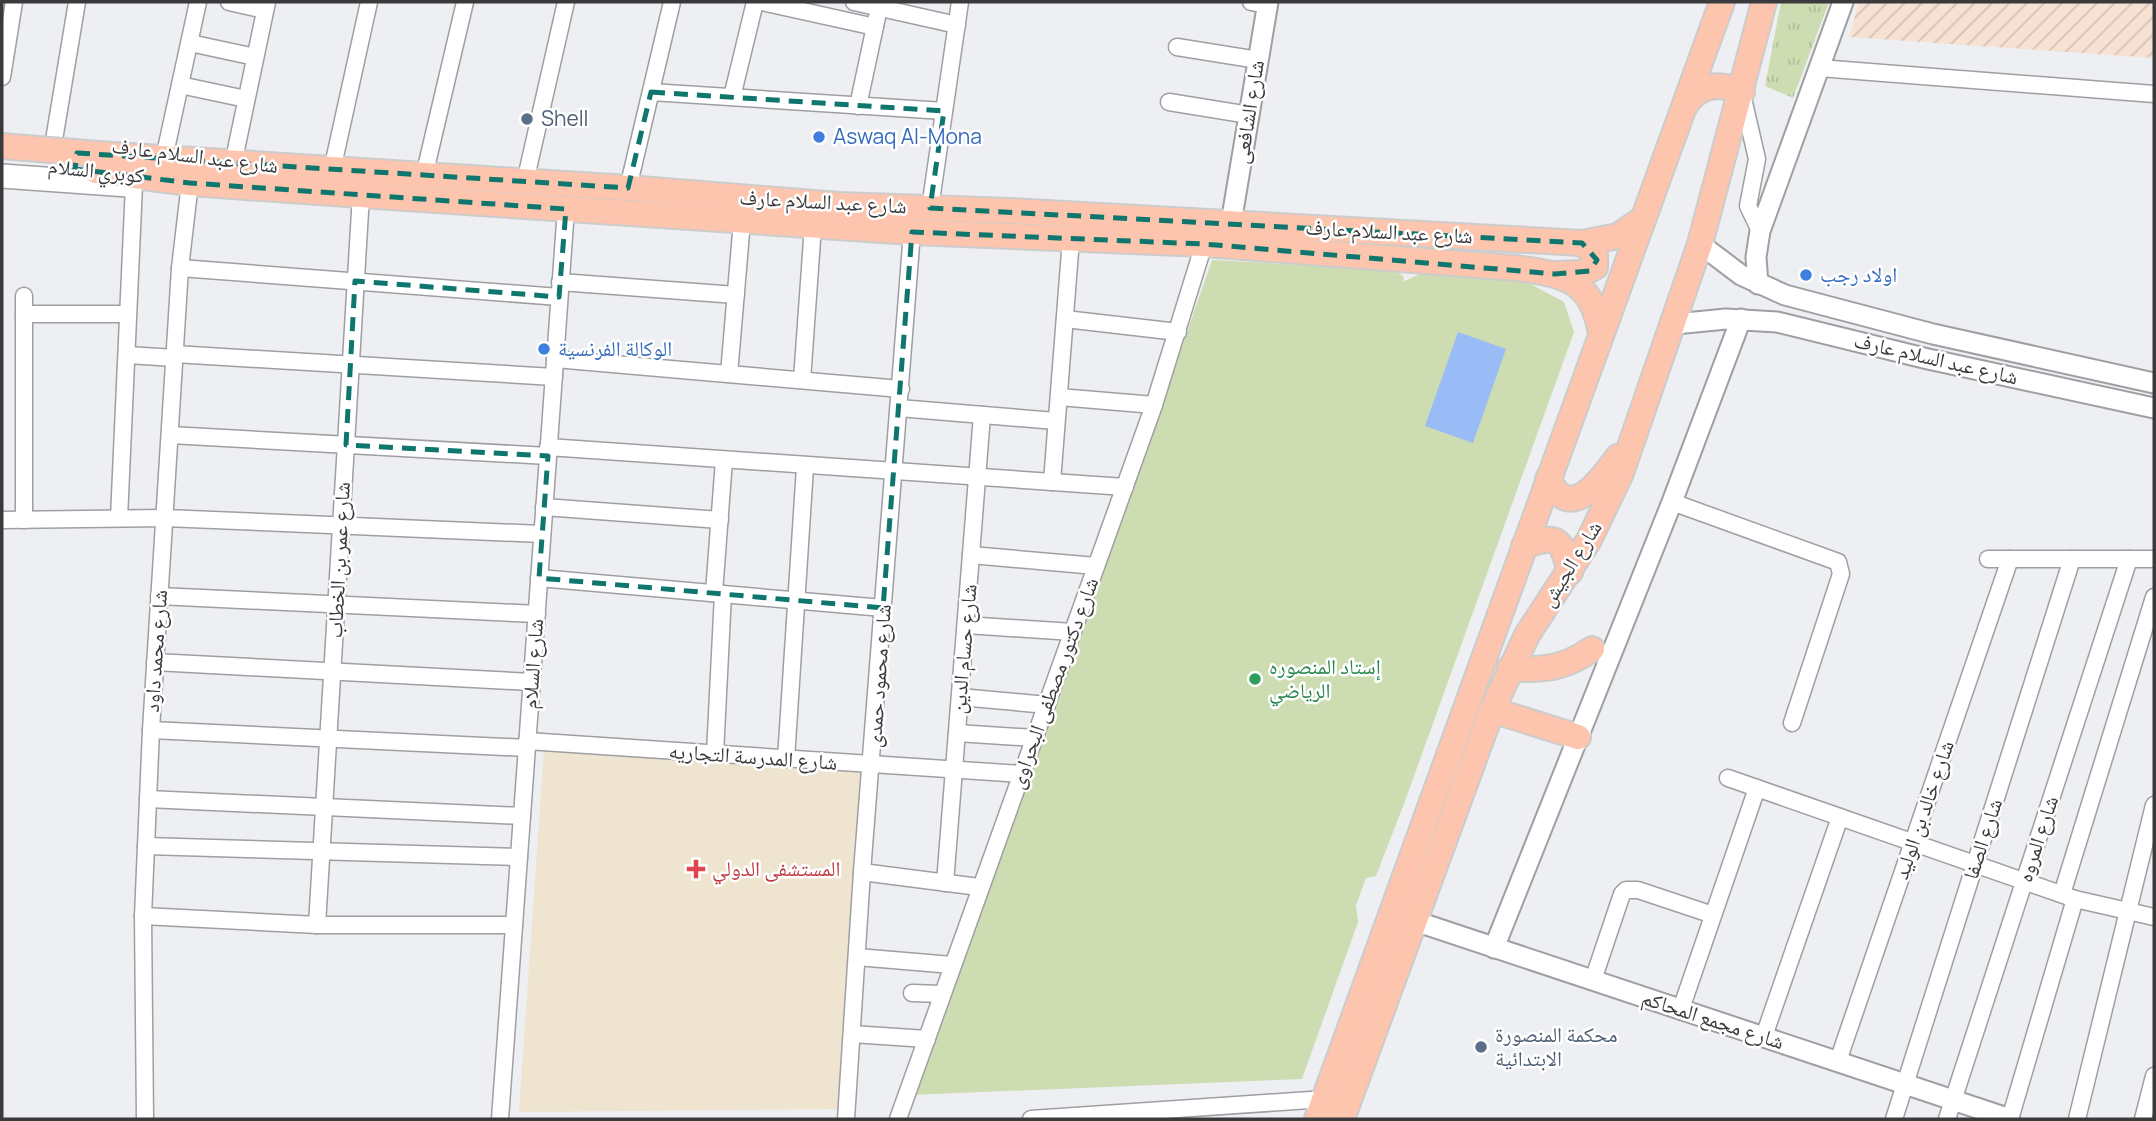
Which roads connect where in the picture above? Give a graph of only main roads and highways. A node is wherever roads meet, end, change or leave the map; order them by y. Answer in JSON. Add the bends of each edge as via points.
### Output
{"nodes":[{"id":1,"x":1722,"y":2,"type":"edge"},
{"id":2,"x":1765,"y":2,"type":"edge"},
{"id":3,"x":1742,"y":92,"type":"junction"},
{"id":4,"x":1682,"y":110,"type":"junction"},
{"id":5,"x":2,"y":136,"type":"edge"},
{"id":6,"x":2,"y":146,"type":"edge"},
{"id":7,"x":91,"y":156,"type":"junction"},
{"id":8,"x":2,"y":162,"type":"edge"},
{"id":9,"x":226,"y":163,"type":"junction"},
{"id":10,"x":2,"y":176,"type":"edge"},
{"id":11,"x":74,"y":182,"type":"junction"},
{"id":12,"x":190,"y":183,"type":"junction"},
{"id":13,"x":1641,"y":220,"type":"junction"},
{"id":14,"x":1581,"y":243,"type":"junction"},
{"id":15,"x":1555,"y":274,"type":"junction"},
{"id":16,"x":1601,"y":333,"type":"junction"},
{"id":17,"x":1633,"y":439,"type":"junction"},
{"id":18,"x":1548,"y":479,"type":"junction"},
{"id":19,"x":1524,"y":546,"type":"junction"},
{"id":20,"x":1570,"y":572,"type":"junction"},
{"id":21,"x":1592,"y":649,"type":"dead end"},
{"id":22,"x":1510,"y":668,"type":"junction"},
{"id":23,"x":1492,"y":710,"type":"junction"},
{"id":24,"x":1578,"y":737,"type":"road end"},
{"id":25,"x":1338,"y":1114,"type":"edge"}],
"edges":[{"from":1,"to":4,"type":"main road","name":"شارع الجيش"},
{"from":2,"to":3,"type":"main road","name":"شارع الجيش"},
{"from":3,"to":4,"type":"main road","via":[[1719,85],[1707,87]]},
{"from":3,"to":17,"type":"main road","name":"شارع الجيش","via":[[1675,324]]},
{"from":4,"to":13,"type":"main road","name":"شارع الجيش"},
{"from":5,"to":7,"type":"main road","name":"شارع عبد السلام عارف","via":[[54,140]]},
{"from":6,"to":7,"type":"main road","name":"كوبري السلام","bridge":true},
{"from":7,"to":8,"type":"main road","name":"كوبري السلام"},
{"from":7,"to":9,"type":"main road","name":"كوبري السلام"},
{"from":7,"to":9,"type":"main road","name":"شارع عبد السلام عارف","via":[[166,149]]},
{"from":7,"to":11,"type":"main road"},
{"from":7,"to":12,"type":"main road","name":"كوبري السلام"},
{"from":9,"to":14,"type":"main road","name":"شارع عبد السلام عارف","via":[[825,204]]},
{"from":10,"to":11,"type":"main road","name":"شارع عبد السلام عارف"},
{"from":11,"to":12,"type":"main road","name":"شارع عبد السلام عارف"},
{"from":12,"to":15,"type":"main road","name":"شارع عبد السلام عارف","via":[[912,232],[1204,244]]},
{"from":13,"to":14,"type":"main road","name":"شارع عبد السلام عارف","via":[[1618,236]]},
{"from":13,"to":16,"type":"main road","name":"شارع الجيش"},
{"from":14,"to":15,"type":"main road","via":[[1595,254],[1595,267],[1583,273]]},
{"from":15,"to":16,"type":"main road","name":"شارع عبد السلام عارف","via":[[1581,287],[1591,299]]},
{"from":16,"to":18,"type":"main road","name":"شارع الجيش"},
{"from":17,"to":18,"type":"main road","via":[[1586,495],[1563,497]]},
{"from":17,"to":20,"type":"main road","name":"شارع الجيش","via":[[1606,507]]},
{"from":18,"to":19,"type":"main road","name":"شارع الجيش"},
{"from":19,"to":20,"type":"main road","via":[[1556,540],[1563,546]]},
{"from":19,"to":25,"type":"main road","name":"شارع الجيش"},
{"from":20,"to":22,"type":"main road","name":"شارع الجيش"},
{"from":21,"to":22,"type":"main road","via":[[1554,668]]},
{"from":22,"to":23,"type":"main road","name":"شارع الجيش"},
{"from":23,"to":24,"type":"main road"},
{"from":23,"to":25,"type":"main road","name":"شارع الجيش"}]}
